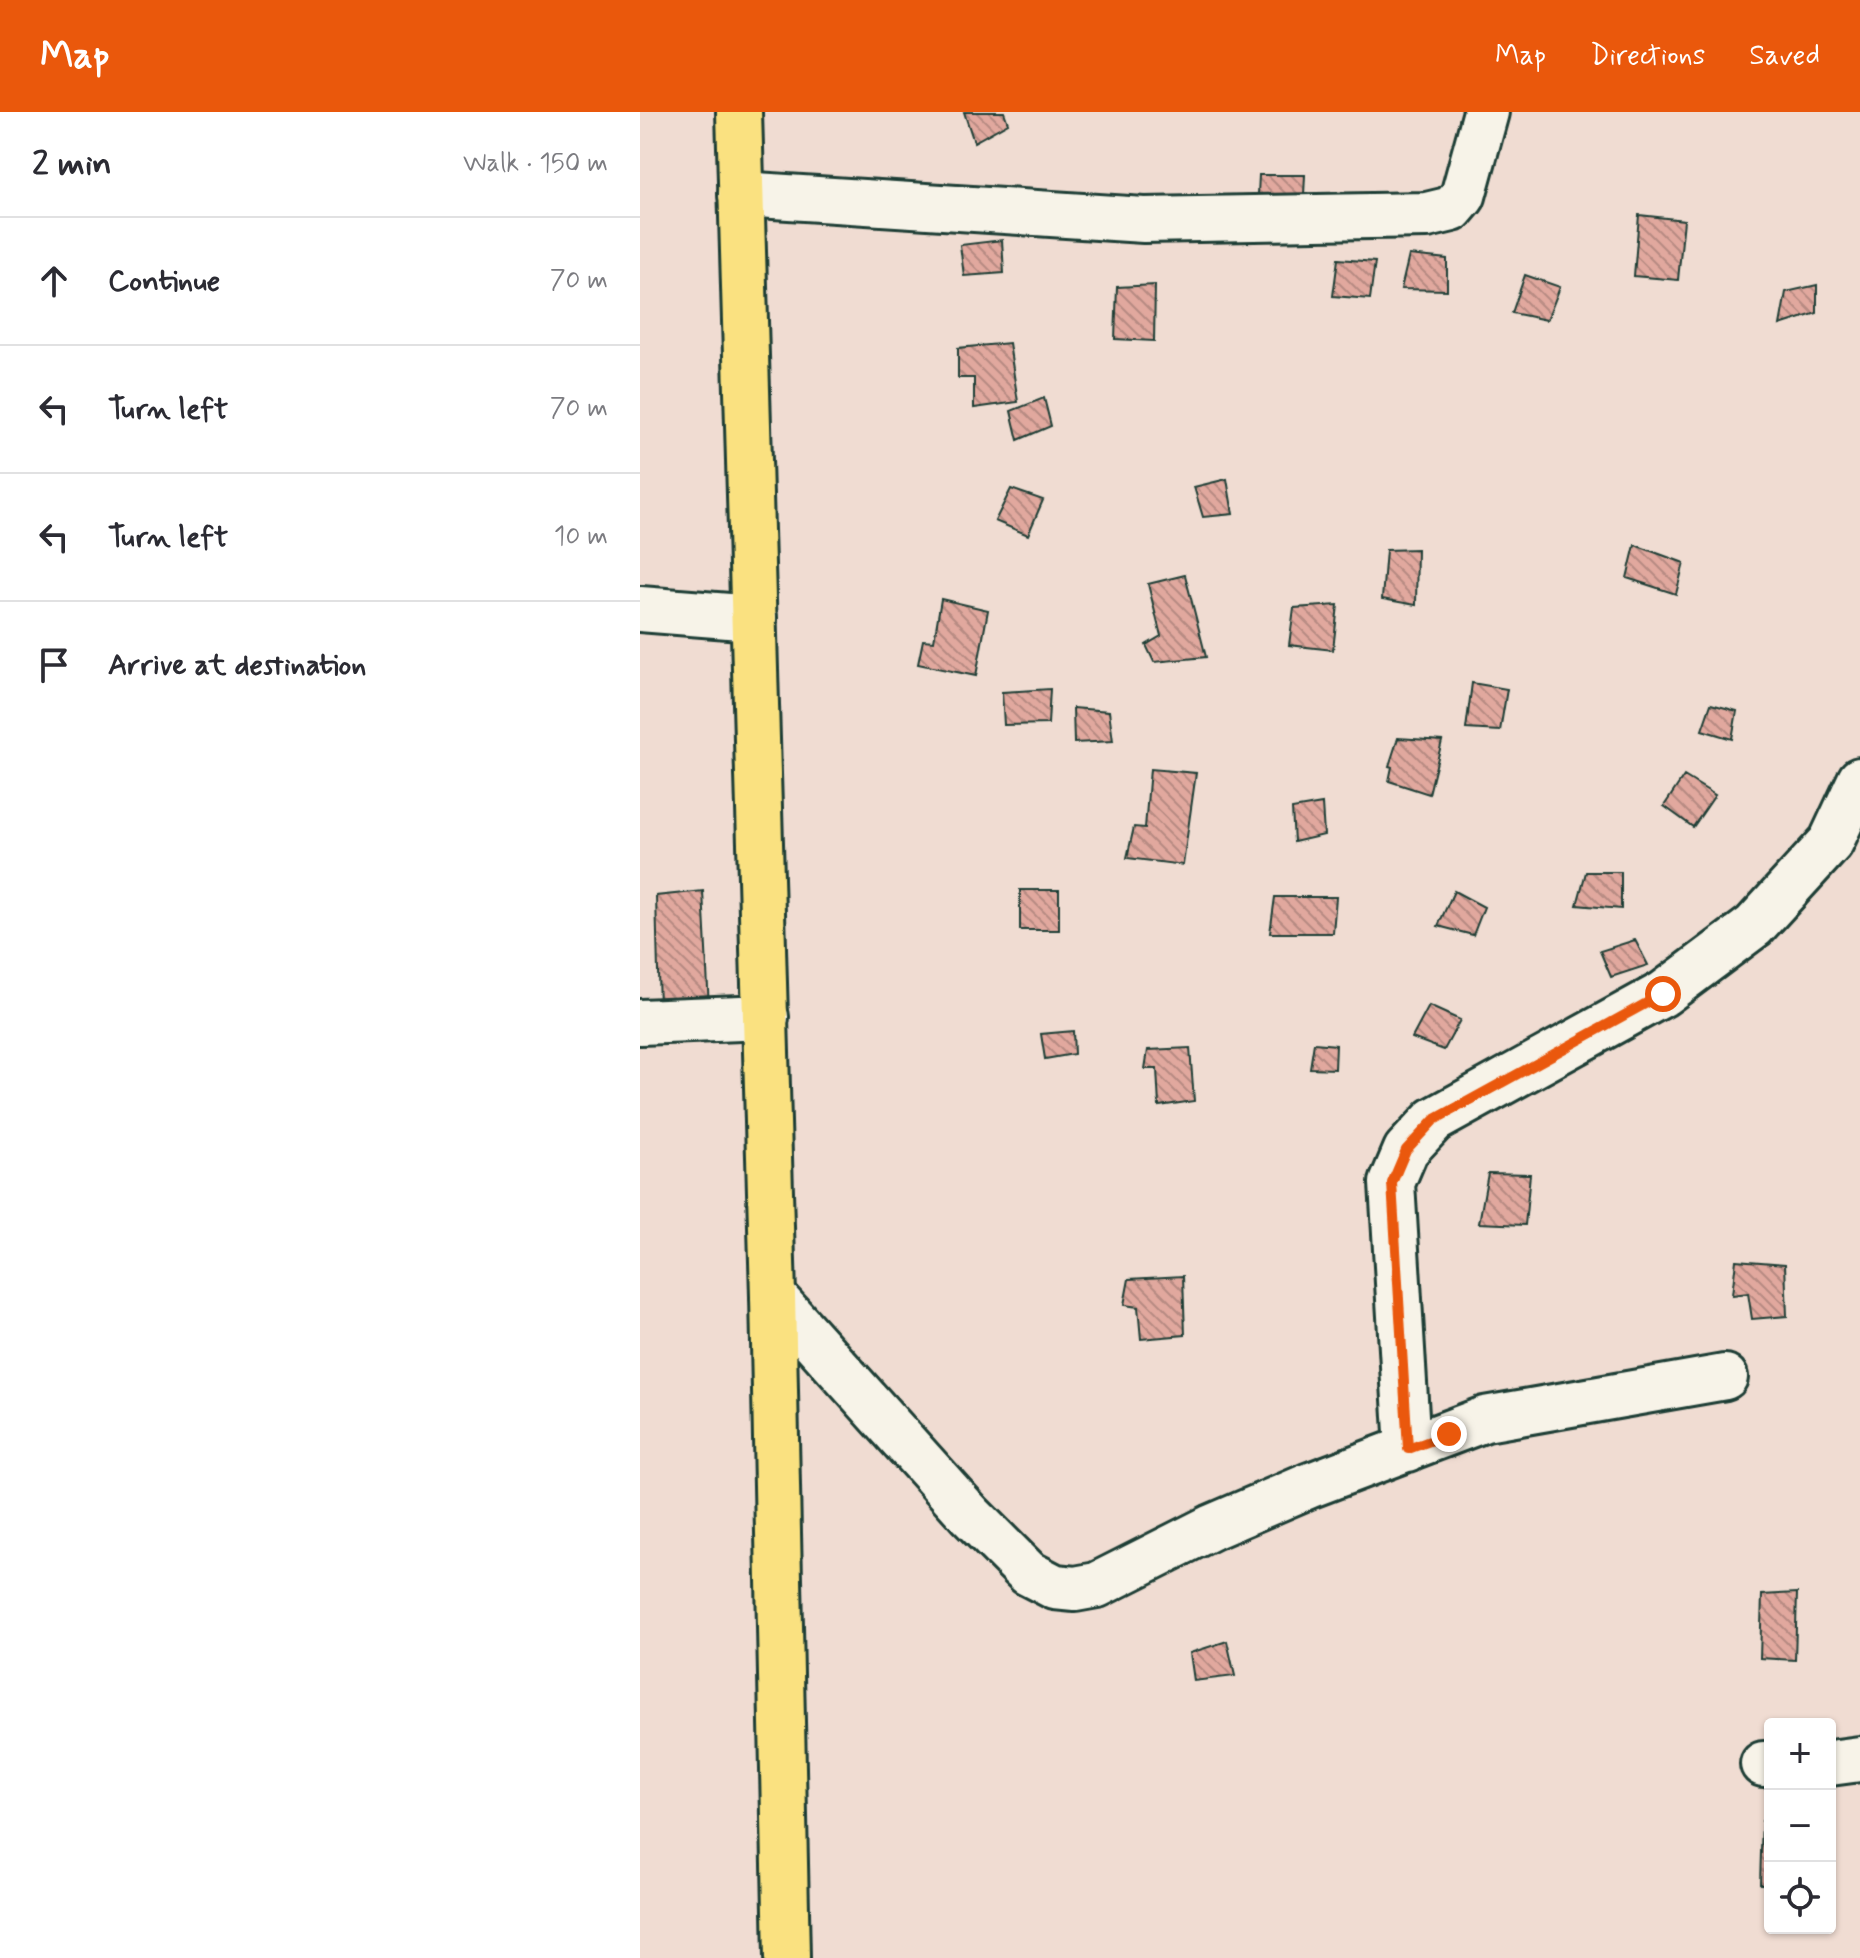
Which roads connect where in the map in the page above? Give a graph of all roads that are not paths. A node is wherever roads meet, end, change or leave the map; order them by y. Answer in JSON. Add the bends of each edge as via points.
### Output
{"nodes":[{"id":1,"x":739,"y":112,"type":"edge"},
{"id":2,"x":1486,"y":112,"type":"edge"},
{"id":3,"x":741,"y":194,"type":"junction"},
{"id":4,"x":640,"y":609,"type":"edge"},
{"id":5,"x":754,"y":618,"type":"junction"},
{"id":6,"x":1860,"y":780,"type":"edge"},
{"id":7,"x":766,"y":1017,"type":"junction"},
{"id":8,"x":640,"y":1022,"type":"edge"},
{"id":9,"x":773,"y":1296,"type":"junction"},
{"id":10,"x":1725,"y":1377,"type":"dead end"},
{"id":11,"x":1408,"y":1449,"type":"junction"},
{"id":12,"x":1860,"y":1759,"type":"edge"},
{"id":13,"x":1836,"y":1762,"type":"edge"},
{"id":14,"x":787,"y":1958,"type":"edge"}],
"edges":[{"from":1,"to":3,"type":"main road"},
{"from":2,"to":3,"type":"street","via":[[1463,196],[1452,209],[1427,215],[1144,220]]},
{"from":3,"to":5,"type":"main road"},
{"from":4,"to":5,"type":"street"},
{"from":5,"to":7,"type":"main road"},
{"from":6,"to":11,"type":"street","via":[[1831,842],[1754,926],[1663,994],[1434,1120],[1406,1150],[1392,1183]]},
{"from":7,"to":8,"type":"street"},
{"from":7,"to":9,"type":"main road"},
{"from":9,"to":11,"type":"street","via":[[970,1515],[1028,1573],[1055,1587],[1097,1585],[1212,1527]]},
{"from":9,"to":14,"type":"main road"},
{"from":10,"to":11,"type":"street","via":[[1485,1419]]},
{"from":12,"to":13,"type":"street"}]}
